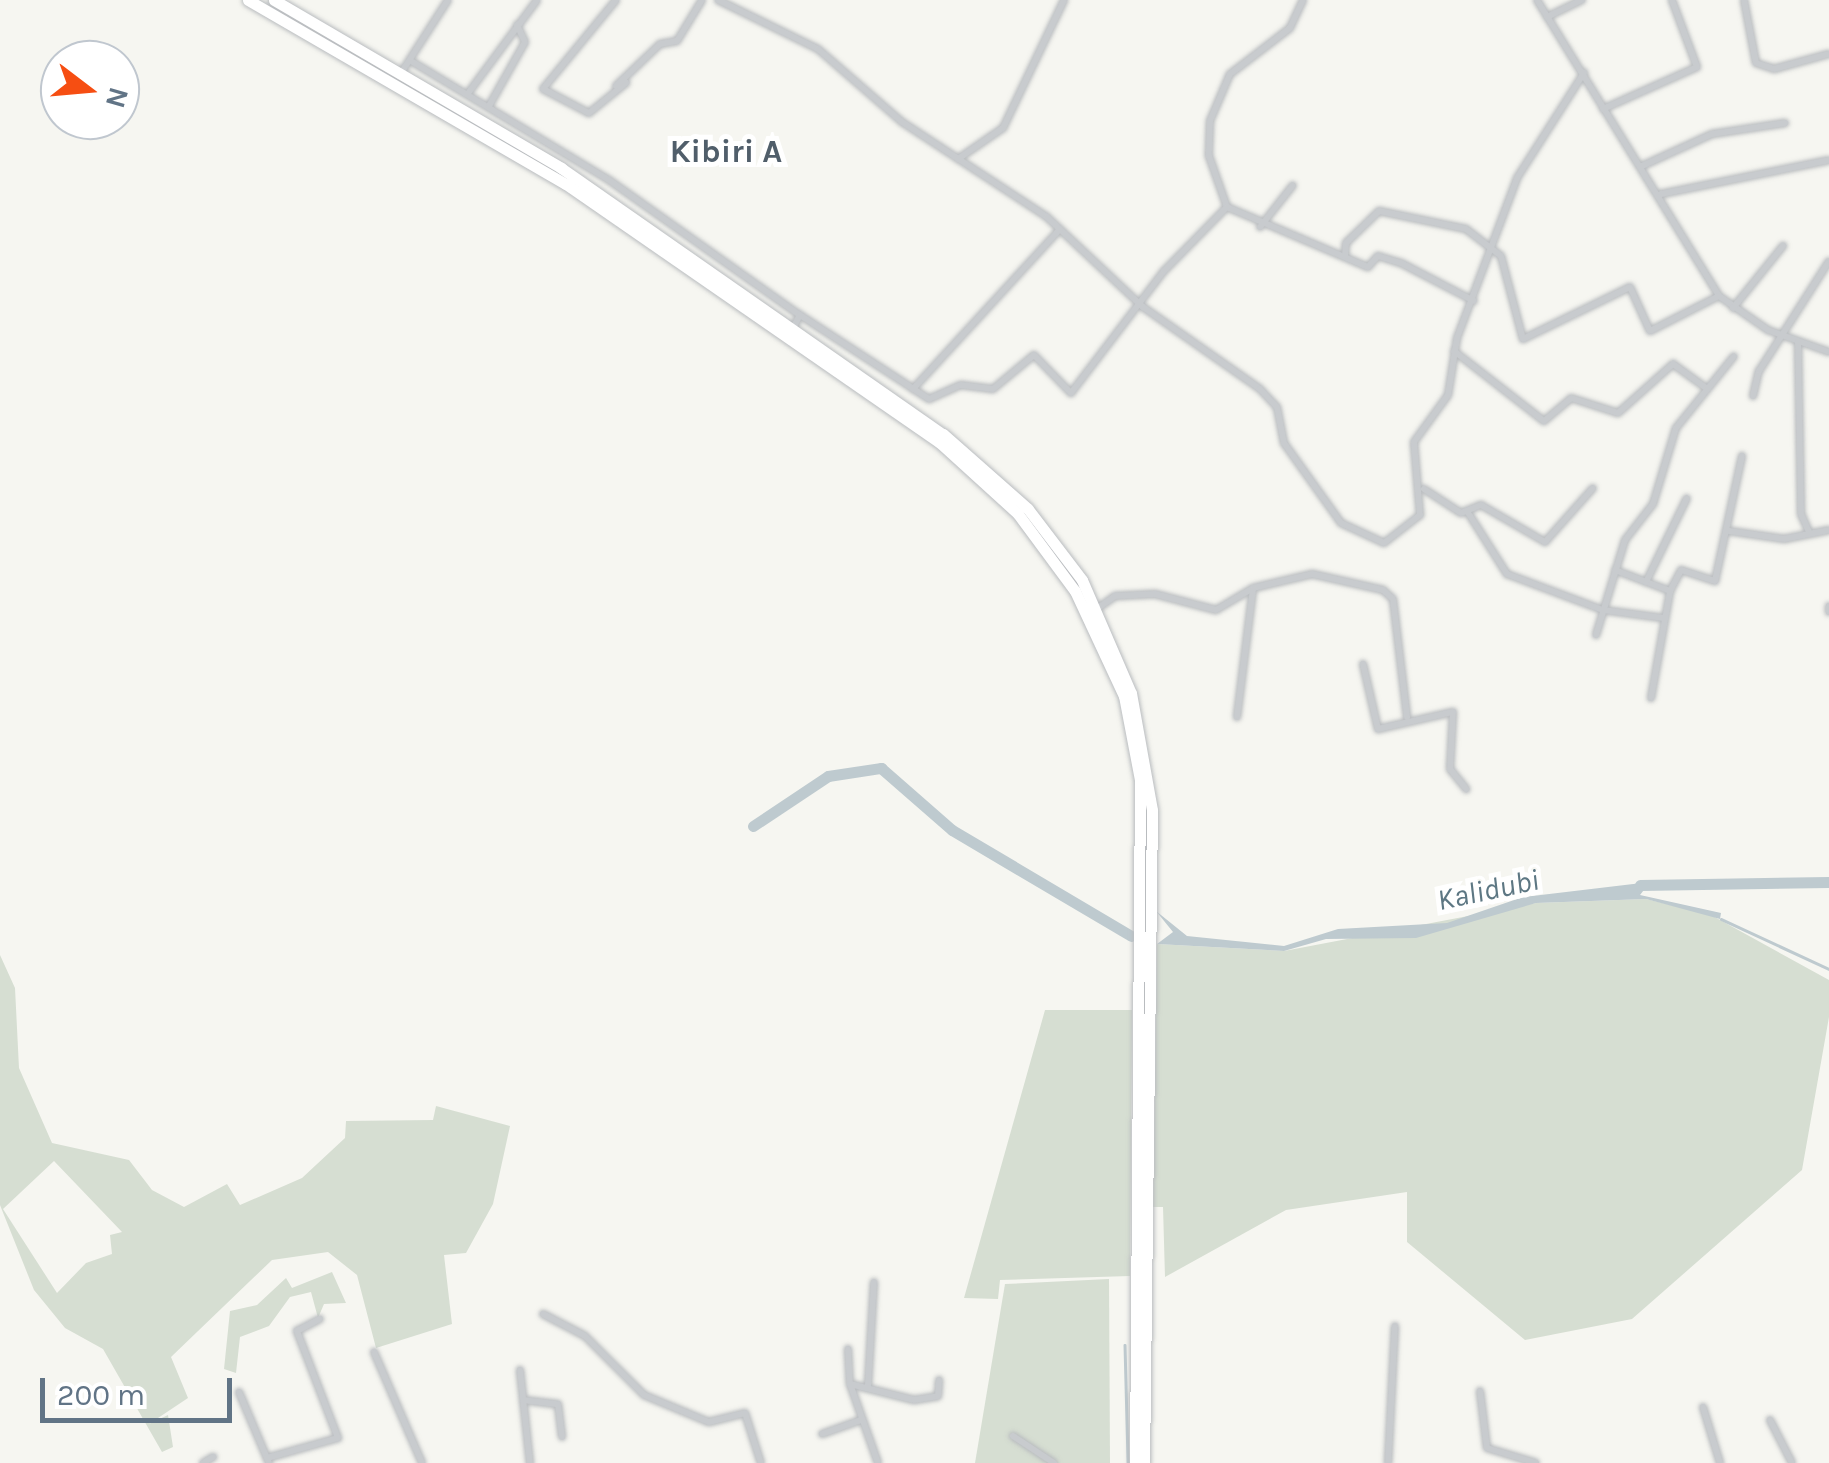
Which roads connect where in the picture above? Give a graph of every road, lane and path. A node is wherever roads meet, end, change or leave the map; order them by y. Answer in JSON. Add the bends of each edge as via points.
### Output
{"nodes":[{"id":1,"x":248,"y":0,"type":"edge"},
{"id":2,"x":274,"y":0,"type":"edge"},
{"id":3,"x":448,"y":0,"type":"edge"},
{"id":4,"x":538,"y":0,"type":"edge"},
{"id":5,"x":616,"y":0,"type":"edge"},
{"id":6,"x":702,"y":0,"type":"edge"},
{"id":7,"x":718,"y":0,"type":"edge"},
{"id":8,"x":1064,"y":0,"type":"edge"},
{"id":9,"x":1303,"y":0,"type":"edge"},
{"id":10,"x":1537,"y":0,"type":"edge"},
{"id":11,"x":1582,"y":0,"type":"edge"},
{"id":12,"x":1672,"y":0,"type":"edge"},
{"id":13,"x":1744,"y":0,"type":"edge"},
{"id":14,"x":1547,"y":16,"type":"junction"},
{"id":15,"x":516,"y":26,"type":"junction"},
{"id":16,"x":1829,"y":54,"type":"edge"},
{"id":17,"x":407,"y":65,"type":"junction"},
{"id":18,"x":1584,"y":73,"type":"junction"},
{"id":19,"x":626,"y":83,"type":"dead end"},
{"id":20,"x":614,"y":88,"type":"junction"},
{"id":21,"x":469,"y":92,"type":"junction"},
{"id":22,"x":489,"y":106,"type":"junction"},
{"id":23,"x":1602,"y":108,"type":"junction"},
{"id":24,"x":1785,"y":123,"type":"dead end"},
{"id":25,"x":554,"y":146,"type":"junction"},
{"id":26,"x":546,"y":159,"type":"junction"},
{"id":27,"x":958,"y":159,"type":"junction"},
{"id":28,"x":1829,"y":160,"type":"edge"},
{"id":29,"x":1642,"y":166,"type":"junction"},
{"id":30,"x":1293,"y":185,"type":"dead end"},
{"id":31,"x":1661,"y":194,"type":"junction"},
{"id":32,"x":1227,"y":207,"type":"junction"},
{"id":33,"x":1260,"y":227,"type":"junction"},
{"id":34,"x":1060,"y":230,"type":"junction"},
{"id":35,"x":1493,"y":245,"type":"junction"},
{"id":36,"x":1783,"y":246,"type":"dead end"},
{"id":37,"x":1345,"y":256,"type":"junction"},
{"id":38,"x":1829,"y":260,"type":"edge"},
{"id":39,"x":1719,"y":296,"type":"junction"},
{"id":40,"x":1474,"y":301,"type":"junction"},
{"id":41,"x":1143,"y":307,"type":"junction"},
{"id":42,"x":1733,"y":308,"type":"junction"},
{"id":43,"x":800,"y":315,"type":"junction"},
{"id":44,"x":792,"y":328,"type":"junction"},
{"id":45,"x":1786,"y":338,"type":"junction"},
{"id":46,"x":1798,"y":342,"type":"junction"},
{"id":47,"x":1454,"y":351,"type":"junction"},
{"id":48,"x":1829,"y":352,"type":"edge"},
{"id":49,"x":1734,"y":356,"type":"dead end"},
{"id":50,"x":1705,"y":388,"type":"junction"},
{"id":51,"x":913,"y":389,"type":"junction"},
{"id":52,"x":1753,"y":396,"type":"dead end"},
{"id":53,"x":1742,"y":456,"type":"dead end"},
{"id":54,"x":1593,"y":488,"type":"dead end"},
{"id":55,"x":1424,"y":489,"type":"junction"},
{"id":56,"x":1687,"y":498,"type":"dead end"},
{"id":57,"x":1467,"y":512,"type":"junction"},
{"id":58,"x":1829,"y":530,"type":"edge"},
{"id":59,"x":1728,"y":531,"type":"junction"},
{"id":60,"x":1809,"y":532,"type":"junction"},
{"id":61,"x":1615,"y":570,"type":"junction"},
{"id":62,"x":1646,"y":582,"type":"junction"},
{"id":63,"x":1253,"y":588,"type":"junction"},
{"id":64,"x":1670,"y":591,"type":"junction"},
{"id":65,"x":1098,"y":608,"type":"junction"},
{"id":66,"x":1603,"y":610,"type":"junction"},
{"id":67,"x":1663,"y":618,"type":"junction"},
{"id":68,"x":1596,"y":635,"type":"dead end"},
{"id":69,"x":1363,"y":664,"type":"dead end"},
{"id":70,"x":1651,"y":698,"type":"dead end"},
{"id":71,"x":1237,"y":717,"type":"dead end"},
{"id":72,"x":1407,"y":717,"type":"junction"},
{"id":73,"x":1466,"y":790,"type":"dead end"},
{"id":74,"x":1147,"y":812,"type":"junction"},
{"id":75,"x":1143,"y":1208,"type":"junction"},
{"id":76,"x":874,"y":1282,"type":"dead end"},
{"id":77,"x":544,"y":1314,"type":"dead end"},
{"id":78,"x":320,"y":1320,"type":"dead end"},
{"id":79,"x":1396,"y":1326,"type":"dead end"},
{"id":80,"x":848,"y":1349,"type":"dead end"},
{"id":81,"x":374,"y":1352,"type":"dead end"},
{"id":82,"x":520,"y":1370,"type":"dead end"},
{"id":83,"x":939,"y":1380,"type":"dead end"},
{"id":84,"x":850,"y":1384,"type":"junction"},
{"id":85,"x":868,"y":1386,"type":"junction"},
{"id":86,"x":238,"y":1392,"type":"dead end"},
{"id":87,"x":1480,"y":1392,"type":"dead end"},
{"id":88,"x":523,"y":1400,"type":"junction"},
{"id":89,"x":1703,"y":1407,"type":"dead end"},
{"id":90,"x":861,"y":1420,"type":"junction"},
{"id":91,"x":1770,"y":1420,"type":"dead end"},
{"id":92,"x":822,"y":1434,"type":"dead end"},
{"id":93,"x":1014,"y":1436,"type":"dead end"},
{"id":94,"x":562,"y":1437,"type":"dead end"},
{"id":95,"x":212,"y":1457,"type":"dead end"},
{"id":96,"x":268,"y":1460,"type":"edge"},
{"id":97,"x":203,"y":1463,"type":"edge"},
{"id":98,"x":422,"y":1463,"type":"edge"},
{"id":99,"x":530,"y":1463,"type":"edge"},
{"id":100,"x":761,"y":1463,"type":"edge"},
{"id":101,"x":878,"y":1463,"type":"edge"},
{"id":102,"x":1054,"y":1463,"type":"edge"},
{"id":103,"x":1135,"y":1463,"type":"edge"},
{"id":104,"x":1144,"y":1463,"type":"edge"},
{"id":105,"x":1388,"y":1463,"type":"edge"},
{"id":106,"x":1536,"y":1463,"type":"edge"},
{"id":107,"x":1720,"y":1463,"type":"edge"},
{"id":108,"x":1792,"y":1463,"type":"edge"}],
"edges":[{"from":1,"to":74,"type":"highway","via":[[566,184],[976,472],[1060,566],[1108,655]]},
{"from":2,"to":17,"type":"highway"},
{"from":3,"to":17,"type":"street"},
{"from":4,"to":15,"type":"street"},
{"from":5,"to":20,"type":"street","via":[[543,90],[589,113]]},
{"from":6,"to":20,"type":"street","via":[[677,41],[660,44]]},
{"from":7,"to":27,"type":"street","via":[[818,49]]},
{"from":8,"to":27,"type":"street","via":[[1003,128]]},
{"from":9,"to":32,"type":"street","via":[[1290,28],[1230,74],[1210,121],[1209,156]]},
{"from":10,"to":14,"type":"street"},
{"from":11,"to":14,"type":"street"},
{"from":12,"to":23,"type":"street","via":[[1697,67]]},
{"from":13,"to":16,"type":"street","via":[[1756,64],[1774,69]]},
{"from":14,"to":18,"type":"street"},
{"from":15,"to":21,"type":"street"},
{"from":15,"to":22,"type":"street","via":[[525,42]]},
{"from":17,"to":21,"type":"street"},
{"from":17,"to":26,"type":"highway"},
{"from":18,"to":23,"type":"street"},
{"from":18,"to":35,"type":"street","via":[[1518,178]]},
{"from":19,"to":20,"type":"street"},
{"from":21,"to":22,"type":"street"},
{"from":22,"to":25,"type":"street"},
{"from":23,"to":29,"type":"street"},
{"from":24,"to":29,"type":"street","via":[[1712,134]]},
{"from":25,"to":26,"type":"street"},
{"from":25,"to":43,"type":"street"},
{"from":26,"to":44,"type":"highway"},
{"from":27,"to":34,"type":"street"},
{"from":28,"to":31,"type":"street"},
{"from":29,"to":31,"type":"street"},
{"from":30,"to":33,"type":"street"},
{"from":31,"to":39,"type":"street"},
{"from":32,"to":33,"type":"street"},
{"from":32,"to":41,"type":"street","via":[[1164,270]]},
{"from":33,"to":37,"type":"street"},
{"from":34,"to":41,"type":"street"},
{"from":34,"to":51,"type":"street"},
{"from":35,"to":37,"type":"street","via":[[1384,210],[1346,242]]},
{"from":35,"to":39,"type":"street","via":[[1513,278],[1520,339],[1590,314],[1630,287],[1650,331]]},
{"from":35,"to":40,"type":"street"},
{"from":36,"to":42,"type":"street"},
{"from":37,"to":40,"type":"street","via":[[1368,268],[1378,256],[1401,262]]},
{"from":38,"to":45,"type":"street"},
{"from":39,"to":42,"type":"street"},
{"from":40,"to":47,"type":"street"},
{"from":41,"to":51,"type":"street","via":[[1072,393],[1034,355],[993,389],[960,384],[929,399]]},
{"from":41,"to":55,"type":"street","via":[[1260,389],[1276,407],[1284,443],[1348,530],[1384,544],[1402,536],[1420,515]]},
{"from":42,"to":45,"type":"street"},
{"from":43,"to":44,"type":"street"},
{"from":43,"to":51,"type":"street"},
{"from":44,"to":65,"type":"highway","via":[[993,474],[1049,533]]},
{"from":45,"to":46,"type":"street"},
{"from":45,"to":52,"type":"street","via":[[1759,371]]},
{"from":46,"to":48,"type":"street"},
{"from":46,"to":60,"type":"street","via":[[1801,514]]},
{"from":47,"to":50,"type":"street","via":[[1544,421],[1571,398],[1618,414],[1673,364]]},
{"from":47,"to":55,"type":"street","via":[[1448,395],[1414,442],[1411,462]]},
{"from":49,"to":50,"type":"street"},
{"from":50,"to":61,"type":"street","via":[[1676,428],[1653,504],[1631,525]]},
{"from":53,"to":59,"type":"street"},
{"from":54,"to":57,"type":"street","via":[[1545,542],[1482,504]]},
{"from":55,"to":57,"type":"street"},
{"from":56,"to":62,"type":"street"},
{"from":57,"to":66,"type":"street","via":[[1506,574]]},
{"from":58,"to":60,"type":"street"},
{"from":59,"to":60,"type":"street"},
{"from":59,"to":64,"type":"street","via":[[1715,581],[1680,570]]},
{"from":61,"to":62,"type":"street"},
{"from":61,"to":66,"type":"street"},
{"from":62,"to":64,"type":"street"},
{"from":63,"to":65,"type":"street","via":[[1216,610],[1155,594],[1115,596]]},
{"from":63,"to":71,"type":"street"},
{"from":63,"to":72,"type":"street","via":[[1312,574],[1393,598]]},
{"from":64,"to":67,"type":"street"},
{"from":65,"to":74,"type":"highway","via":[[1139,722]]},
{"from":66,"to":67,"type":"street"},
{"from":66,"to":68,"type":"street"},
{"from":67,"to":70,"type":"street"},
{"from":69,"to":72,"type":"street","via":[[1378,729]]},
{"from":72,"to":73,"type":"street","via":[[1454,712],[1450,770]]},
{"from":74,"to":75,"type":"highway"},
{"from":75,"to":103,"type":"highway"},
{"from":75,"to":104,"type":"highway"},
{"from":76,"to":85,"type":"street"},
{"from":77,"to":100,"type":"street","via":[[585,1336],[644,1395],[710,1422],[745,1413]]},
{"from":78,"to":96,"type":"street","via":[[296,1332],[338,1438]]},
{"from":79,"to":105,"type":"street"},
{"from":80,"to":84,"type":"street"},
{"from":81,"to":98,"type":"street"},
{"from":82,"to":88,"type":"street"},
{"from":83,"to":85,"type":"street","via":[[938,1396],[914,1400]]},
{"from":84,"to":85,"type":"street"},
{"from":84,"to":90,"type":"street"},
{"from":86,"to":96,"type":"street"},
{"from":87,"to":106,"type":"street","via":[[1488,1448]]},
{"from":88,"to":94,"type":"street","via":[[558,1404]]},
{"from":88,"to":99,"type":"street"},
{"from":89,"to":107,"type":"street"},
{"from":90,"to":92,"type":"street"},
{"from":90,"to":101,"type":"street"},
{"from":91,"to":108,"type":"street"},
{"from":93,"to":102,"type":"street"},
{"from":95,"to":97,"type":"street"}]}
